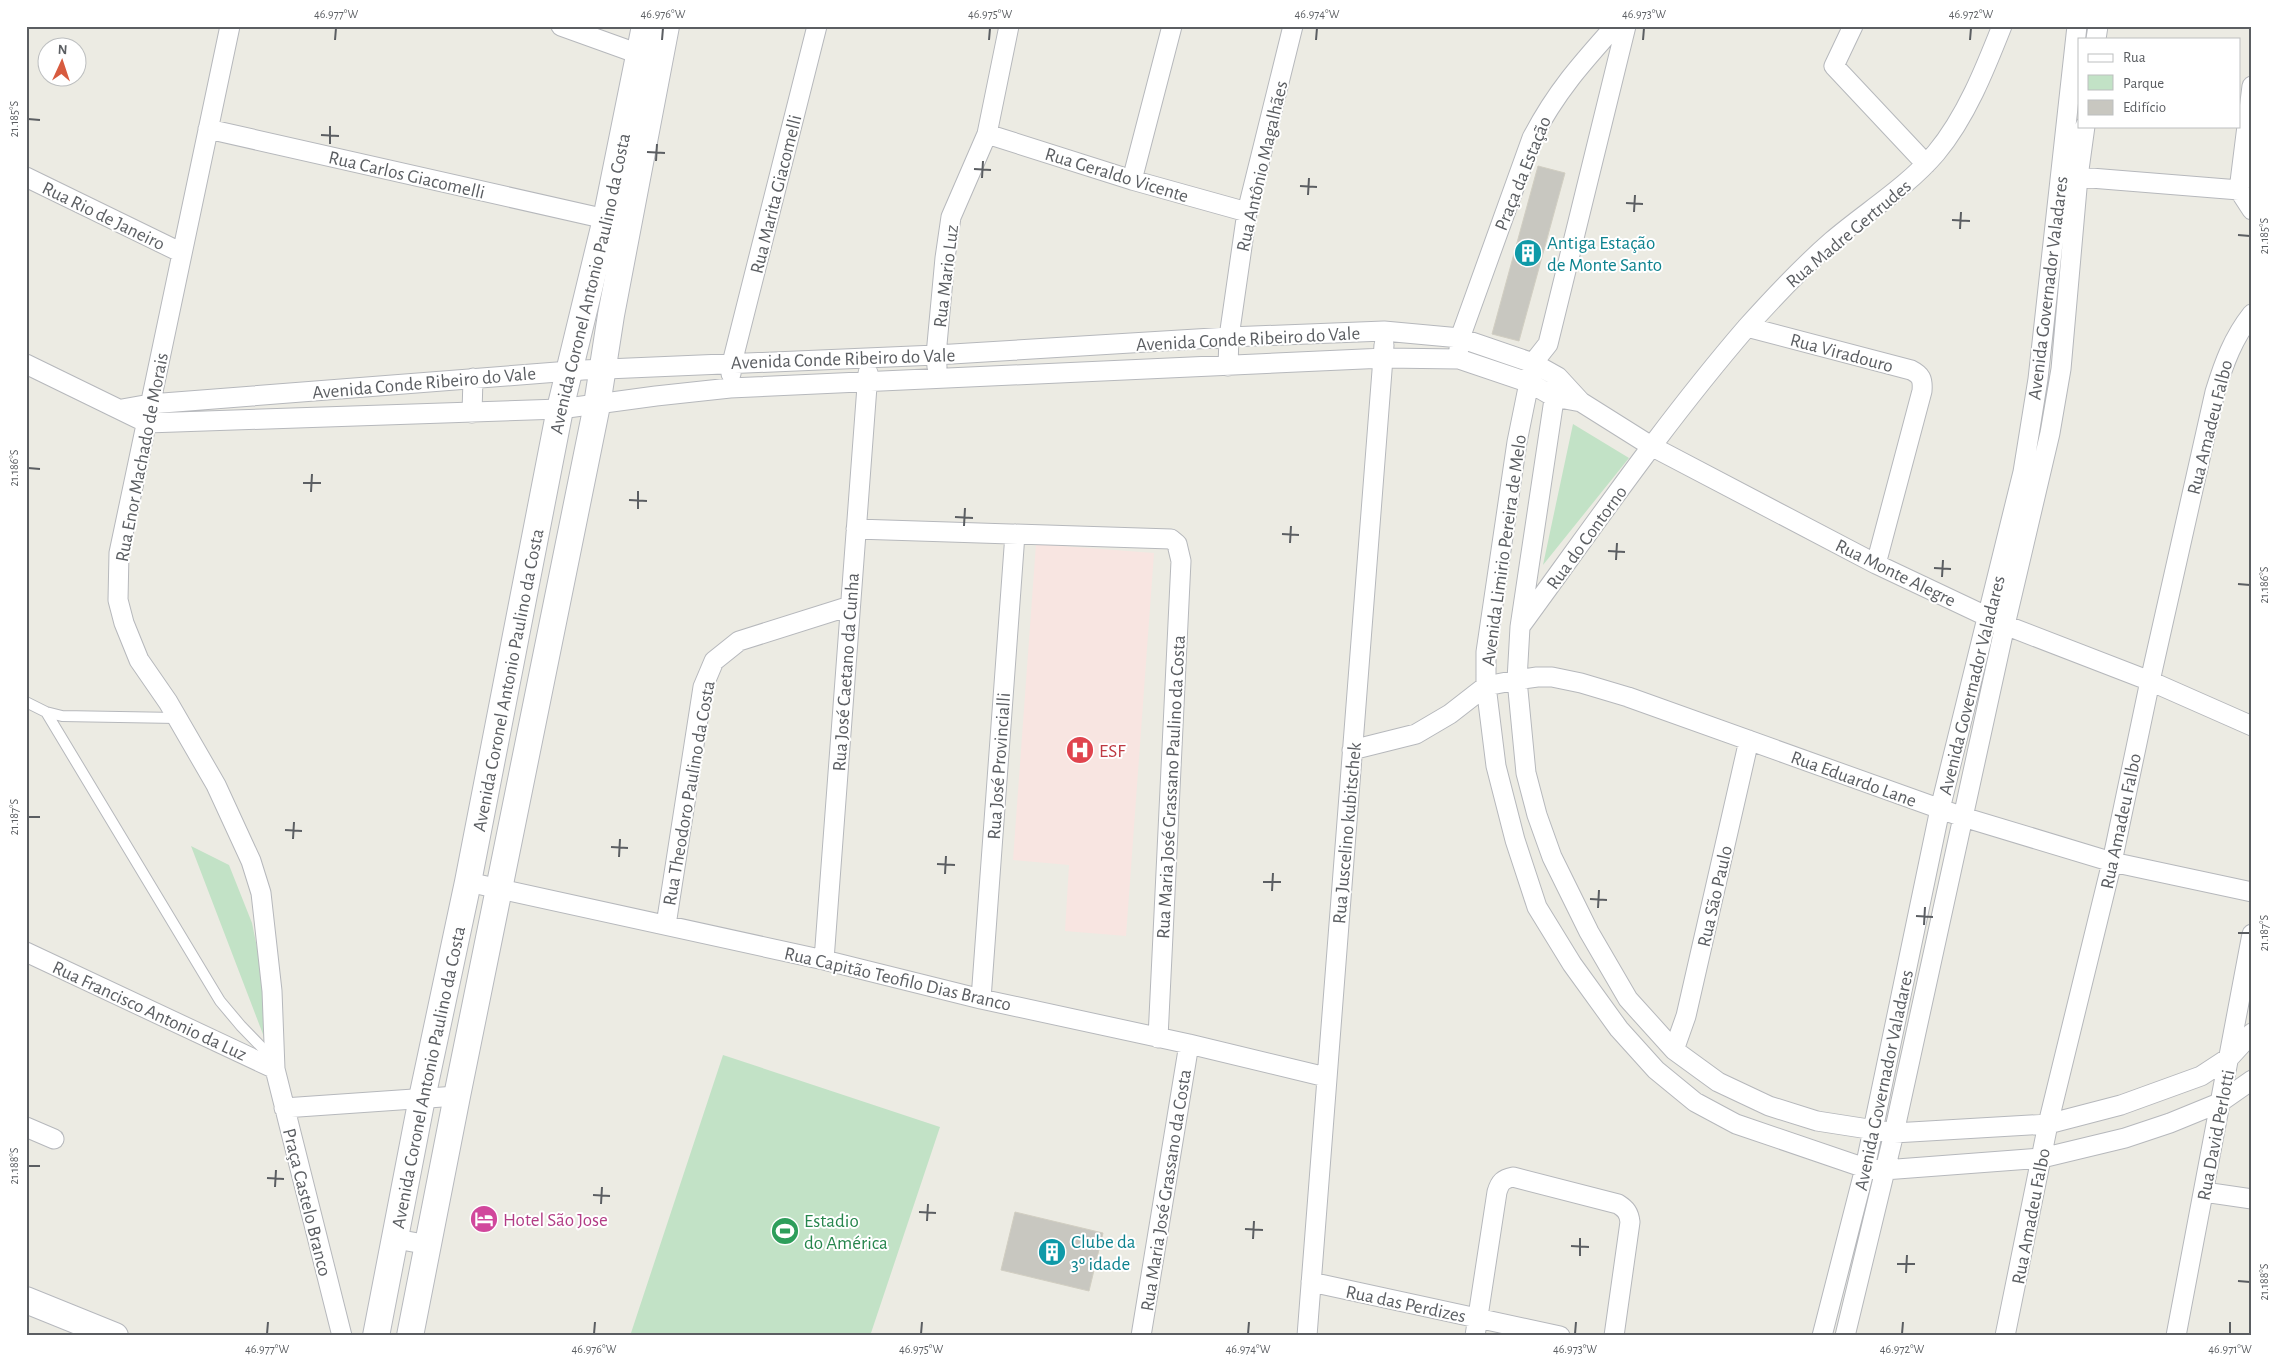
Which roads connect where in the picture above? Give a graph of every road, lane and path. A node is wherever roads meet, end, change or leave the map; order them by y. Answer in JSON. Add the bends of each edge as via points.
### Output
{"nodes":[{"id":1,"x":230,"y":26,"type":"edge"},
{"id":2,"x":562,"y":26,"type":"edge"},
{"id":3,"x":644,"y":26,"type":"edge"},
{"id":4,"x":666,"y":26,"type":"edge"},
{"id":5,"x":817,"y":26,"type":"edge"},
{"id":6,"x":1009,"y":26,"type":"edge"},
{"id":7,"x":1172,"y":26,"type":"edge"},
{"id":8,"x":1293,"y":26,"type":"edge"},
{"id":9,"x":1615,"y":26,"type":"edge"},
{"id":10,"x":1626,"y":26,"type":"edge"},
{"id":11,"x":1853,"y":26,"type":"edge"},
{"id":12,"x":2002,"y":26,"type":"edge"},
{"id":13,"x":2077,"y":26,"type":"edge"},
{"id":14,"x":649,"y":58,"type":"junction"},
{"id":15,"x":2252,"y":86,"type":"edge"},
{"id":16,"x":2084,"y":128,"type":"edge"},
{"id":17,"x":208,"y":130,"type":"junction"},
{"id":18,"x":988,"y":134,"type":"junction"},
{"id":19,"x":1926,"y":164,"type":"junction"},
{"id":20,"x":2069,"y":176,"type":"junction"},
{"id":21,"x":26,"y":177,"type":"edge"},
{"id":22,"x":1132,"y":180,"type":"junction"},
{"id":23,"x":2240,"y":190,"type":"junction"},
{"id":24,"x":2252,"y":210,"type":"edge"},
{"id":25,"x":1247,"y":212,"type":"junction"},
{"id":26,"x":617,"y":222,"type":"junction"},
{"id":27,"x":182,"y":253,"type":"junction"},
{"id":28,"x":2252,"y":314,"type":"edge"},
{"id":29,"x":1747,"y":327,"type":"junction"},
{"id":30,"x":2043,"y":330,"type":"junction"},
{"id":31,"x":1384,"y":331,"type":"junction"},
{"id":32,"x":2064,"y":332,"type":"junction"},
{"id":33,"x":1229,"y":337,"type":"junction"},
{"id":34,"x":1460,"y":338,"type":"junction"},
{"id":35,"x":1548,"y":344,"type":"junction"},
{"id":36,"x":936,"y":355,"type":"junction"},
{"id":37,"x":867,"y":358,"type":"junction"},
{"id":38,"x":1385,"y":358,"type":"junction"},
{"id":39,"x":1459,"y":359,"type":"junction"},
{"id":40,"x":732,"y":363,"type":"junction"},
{"id":41,"x":1534,"y":363,"type":"junction"},
{"id":42,"x":26,"y":364,"type":"edge"},
{"id":43,"x":1228,"y":366,"type":"junction"},
{"id":44,"x":602,"y":369,"type":"junction"},
{"id":45,"x":568,"y":371,"type":"junction"},
{"id":46,"x":1558,"y":377,"type":"junction"},
{"id":47,"x":473,"y":378,"type":"junction"},
{"id":48,"x":937,"y":378,"type":"junction"},
{"id":49,"x":1530,"y":383,"type":"junction"},
{"id":50,"x":868,"y":384,"type":"junction"},
{"id":51,"x":350,"y":388,"type":"junction"},
{"id":52,"x":730,"y":388,"type":"junction"},
{"id":53,"x":1554,"y":397,"type":"junction"},
{"id":54,"x":1581,"y":402,"type":"junction"},
{"id":55,"x":150,"y":404,"type":"junction"},
{"id":56,"x":597,"y":405,"type":"junction"},
{"id":57,"x":122,"y":409,"type":"junction"},
{"id":58,"x":560,"y":409,"type":"junction"},
{"id":59,"x":472,"y":413,"type":"junction"},
{"id":60,"x":351,"y":416,"type":"junction"},
{"id":61,"x":147,"y":423,"type":"junction"},
{"id":62,"x":1651,"y":446,"type":"junction"},
{"id":63,"x":856,"y":529,"type":"junction"},
{"id":64,"x":1015,"y":534,"type":"junction"},
{"id":65,"x":1876,"y":564,"type":"junction"},
{"id":66,"x":850,"y":606,"type":"junction"},
{"id":67,"x":1987,"y":615,"type":"junction"},
{"id":68,"x":2005,"y":625,"type":"junction"},
{"id":69,"x":1520,"y":627,"type":"junction"},
{"id":70,"x":1517,"y":680,"type":"junction"},
{"id":71,"x":2150,"y":682,"type":"junction"},
{"id":72,"x":1486,"y":686,"type":"junction"},
{"id":73,"x":26,"y":702,"type":"edge"},
{"id":74,"x":46,"y":712,"type":"junction"},
{"id":75,"x":176,"y":718,"type":"junction"},
{"id":76,"x":2252,"y":726,"type":"edge"},
{"id":77,"x":1749,"y":740,"type":"junction"},
{"id":78,"x":1352,"y":750,"type":"junction"},
{"id":79,"x":1940,"y":809,"type":"junction"},
{"id":80,"x":1963,"y":817,"type":"junction"},
{"id":81,"x":2112,"y":862,"type":"junction"},
{"id":82,"x":468,"y":882,"type":"junction"},
{"id":83,"x":500,"y":890,"type":"junction"},
{"id":84,"x":2252,"y":892,"type":"edge"},
{"id":85,"x":666,"y":925,"type":"junction"},
{"id":86,"x":2252,"y":934,"type":"edge"},
{"id":87,"x":26,"y":952,"type":"edge"},
{"id":88,"x":824,"y":960,"type":"junction"},
{"id":89,"x":981,"y":999,"type":"junction"},
{"id":90,"x":2252,"y":1033,"type":"edge"},
{"id":91,"x":1158,"y":1038,"type":"junction"},
{"id":92,"x":1189,"y":1044,"type":"junction"},
{"id":93,"x":1674,"y":1050,"type":"junction"},
{"id":94,"x":2230,"y":1057,"type":"junction"},
{"id":95,"x":274,"y":1065,"type":"junction"},
{"id":96,"x":1326,"y":1077,"type":"junction"},
{"id":97,"x":2252,"y":1080,"type":"edge"},
{"id":98,"x":457,"y":1096,"type":"junction"},
{"id":99,"x":422,"y":1098,"type":"junction"},
{"id":100,"x":2219,"y":1103,"type":"junction"},
{"id":101,"x":284,"y":1108,"type":"junction"},
{"id":102,"x":2048,"y":1124,"type":"junction"},
{"id":103,"x":26,"y":1127,"type":"edge"},
{"id":104,"x":1873,"y":1130,"type":"junction"},
{"id":105,"x":1894,"y":1133,"type":"junction"},
{"id":106,"x":54,"y":1139,"type":"dead end"},
{"id":107,"x":2042,"y":1158,"type":"junction"},
{"id":108,"x":1865,"y":1168,"type":"junction"},
{"id":109,"x":1884,"y":1170,"type":"junction"},
{"id":110,"x":2204,"y":1192,"type":"junction"},
{"id":111,"x":2252,"y":1199,"type":"edge"},
{"id":112,"x":396,"y":1238,"type":"junction"},
{"id":113,"x":428,"y":1245,"type":"junction"},
{"id":114,"x":1311,"y":1282,"type":"junction"},
{"id":115,"x":26,"y":1300,"type":"edge"},
{"id":116,"x":1476,"y":1327,"type":"edge"},
{"id":117,"x":115,"y":1336,"type":"edge"},
{"id":118,"x":342,"y":1336,"type":"edge"},
{"id":119,"x":376,"y":1336,"type":"edge"},
{"id":120,"x":410,"y":1336,"type":"edge"},
{"id":121,"x":1141,"y":1336,"type":"edge"},
{"id":122,"x":1307,"y":1336,"type":"edge"},
{"id":123,"x":1560,"y":1336,"type":"edge"},
{"id":124,"x":1614,"y":1336,"type":"edge"},
{"id":125,"x":1822,"y":1336,"type":"edge"},
{"id":126,"x":1845,"y":1336,"type":"edge"},
{"id":127,"x":2005,"y":1336,"type":"edge"},
{"id":128,"x":2176,"y":1336,"type":"edge"}],
"edges":[{"from":1,"to":17,"type":"street","name":"Rua Enor Machado de Morais"},
{"from":2,"to":14,"type":"street"},
{"from":3,"to":14,"type":"street","name":"Avenida Coronel Antonio Paulino da Costa"},
{"from":4,"to":14,"type":"street","name":"Avenida Coronel Antonio Paulino da Costa"},
{"from":5,"to":40,"type":"street","name":"Rua Marita Giacomelli"},
{"from":6,"to":18,"type":"street","name":"Rua Mario Luz"},
{"from":7,"to":22,"type":"street"},
{"from":8,"to":25,"type":"street","name":"Rua Antônio Magalhães"},
{"from":9,"to":34,"type":"street","name":"Praça da Estação","via":[[1572,73],[1532,138]]},
{"from":10,"to":35,"type":"street","name":"Avenida Limirio Pereira de Melo"},
{"from":11,"to":19,"type":"street","via":[[1834,66]]},
{"from":12,"to":19,"type":"street","name":"Rua Madre Gertrudes","via":[[1959,120]]},
{"from":13,"to":20,"type":"street","name":"Avenida Governador Valadares"},
{"from":14,"to":26,"type":"street","name":"Avenida Coronel Antonio Paulino da Costa"},
{"from":15,"to":23,"type":"street"},
{"from":16,"to":20,"type":"street","name":"Avenida Governador Valadares"},
{"from":17,"to":26,"type":"street","name":"Rua Carlos Giacomelli"},
{"from":17,"to":27,"type":"street","name":"Rua Enor Machado de Morais"},
{"from":18,"to":22,"type":"street","name":"Rua Geraldo Vicente"},
{"from":18,"to":36,"type":"street","name":"Rua Mario Luz","via":[[951,217]]},
{"from":19,"to":29,"type":"street","name":"Rua Madre Gertrudes","via":[[1833,241]]},
{"from":20,"to":23,"type":"street"},
{"from":20,"to":30,"type":"street","name":"Avenida Governador Valadares"},
{"from":20,"to":32,"type":"street","name":"Avenida Governador Valadares"},
{"from":21,"to":27,"type":"street","name":"Rua Rio de Janeiro"},
{"from":22,"to":25,"type":"street","name":"Rua Geraldo Vicente"},
{"from":23,"to":24,"type":"street"},
{"from":25,"to":33,"type":"street","name":"Rua Antônio Magalhães"},
{"from":26,"to":44,"type":"street","name":"Avenida Coronel Antonio Paulino da Costa"},
{"from":26,"to":45,"type":"street","name":"Avenida Coronel Antonio Paulino da Costa"},
{"from":27,"to":55,"type":"street","name":"Rua Enor Machado de Morais"},
{"from":28,"to":71,"type":"street","name":"Rua Amadeu Falbo","via":[[2239,330],[2227,354],[2214,392]]},
{"from":29,"to":62,"type":"street","name":"Rua Madre Gertrudes"},
{"from":29,"to":65,"type":"street","name":"Rua Viradouro","via":[[1920,375],[1922,390]]},
{"from":30,"to":32,"type":"street"},
{"from":30,"to":67,"type":"street","name":"Avenida Governador Valadares","via":[[2023,472]]},
{"from":31,"to":33,"type":"street","name":"Avenida Conde Ribeiro do Vale"},
{"from":31,"to":34,"type":"street","name":"Avenida Conde Ribeiro do Vale"},
{"from":31,"to":38,"type":"street","name":"Rua Juscelino kubitschek"},
{"from":32,"to":68,"type":"street","name":"Avenida Governador Valadares","via":[[2050,433]]},
{"from":33,"to":36,"type":"street","name":"Avenida Conde Ribeiro do Vale"},
{"from":33,"to":43,"type":"street","name":"Rua Antônio Magalhães"},
{"from":34,"to":39,"type":"street","name":"Praça da Estação"},
{"from":34,"to":41,"type":"street","name":"Avenida Conde Ribeiro do Vale"},
{"from":35,"to":41,"type":"street","name":"Avenida Limirio Pereira de Melo"},
{"from":35,"to":46,"type":"street","name":"Avenida Limirio Pereira de Melo"},
{"from":36,"to":37,"type":"street","name":"Avenida Conde Ribeiro do Vale"},
{"from":36,"to":48,"type":"street","name":"Rua Mario Luz"},
{"from":37,"to":40,"type":"street","name":"Avenida Conde Ribeiro do Vale"},
{"from":37,"to":50,"type":"street","name":"Rua José Caetano da Cunha"},
{"from":38,"to":39,"type":"street","name":"Avenida Conde Ribeiro do Vale"},
{"from":38,"to":43,"type":"street","name":"Avenida Conde Ribeiro do Vale"},
{"from":38,"to":78,"type":"street","name":"Rua Juscelino kubitschek"},
{"from":39,"to":49,"type":"street","name":"Avenida Conde Ribeiro do Vale"},
{"from":40,"to":44,"type":"street","name":"Avenida Conde Ribeiro do Vale"},
{"from":40,"to":52,"type":"street","name":"Rua Marita Giacomelli"},
{"from":41,"to":46,"type":"street","name":"Rua Monte Alegre"},
{"from":41,"to":49,"type":"street","name":"Avenida Limirio Pereira de Melo"},
{"from":42,"to":57,"type":"street"},
{"from":43,"to":48,"type":"street","name":"Avenida Conde Ribeiro do Vale"},
{"from":44,"to":45,"type":"street","name":"Avenida Conde Ribeiro do Vale"},
{"from":44,"to":56,"type":"street","name":"Avenida Coronel Antonio Paulino da Costa"},
{"from":45,"to":47,"type":"street","name":"Avenida Conde Ribeiro do Vale"},
{"from":45,"to":58,"type":"street","name":"Avenida Coronel Antonio Paulino da Costa"},
{"from":46,"to":53,"type":"street","name":"Avenida Limirio Pereira de Melo"},
{"from":46,"to":54,"type":"street","name":"Rua Monte Alegre"},
{"from":47,"to":51,"type":"street","name":"Avenida Conde Ribeiro do Vale"},
{"from":47,"to":59,"type":"street"},
{"from":48,"to":50,"type":"street","name":"Avenida Conde Ribeiro do Vale"},
{"from":49,"to":53,"type":"street","name":"Rua Monte Alegre"},
{"from":49,"to":72,"type":"street","name":"Avenida Limirio Pereira de Melo","via":[[1516,442],[1490,620]]},
{"from":50,"to":52,"type":"street","name":"Avenida Conde Ribeiro do Vale"},
{"from":50,"to":63,"type":"street","name":"Rua José Caetano da Cunha"},
{"from":51,"to":55,"type":"street","name":"Avenida Conde Ribeiro do Vale"},
{"from":51,"to":60,"type":"street"},
{"from":52,"to":56,"type":"street","name":"Avenida Conde Ribeiro do Vale"},
{"from":53,"to":54,"type":"street","name":"Rua Monte Alegre"},
{"from":53,"to":69,"type":"street","name":"Avenida Limirio Pereira de Melo"},
{"from":54,"to":62,"type":"street","name":"Rua Monte Alegre"},
{"from":55,"to":57,"type":"street","name":"Avenida Conde Ribeiro do Vale"},
{"from":55,"to":61,"type":"street","name":"Rua Enor Machado de Morais"},
{"from":56,"to":58,"type":"street","name":"Avenida Conde Ribeiro do Vale"},
{"from":56,"to":83,"type":"street","name":"Avenida Coronel Antonio Paulino da Costa"},
{"from":57,"to":61,"type":"street"},
{"from":58,"to":59,"type":"street","name":"Avenida Conde Ribeiro do Vale"},
{"from":58,"to":82,"type":"street","name":"Avenida Coronel Antonio Paulino da Costa"},
{"from":59,"to":60,"type":"street","name":"Avenida Conde Ribeiro do Vale"},
{"from":60,"to":61,"type":"street","name":"Avenida Conde Ribeiro do Vale"},
{"from":61,"to":75,"type":"street","name":"Rua Enor Machado de Morais","via":[[119,553],[118,600],[139,660]]},
{"from":62,"to":65,"type":"street","name":"Rua Monte Alegre"},
{"from":62,"to":69,"type":"street","name":"Rua do Contorno"},
{"from":63,"to":64,"type":"street"},
{"from":63,"to":66,"type":"street","name":"Rua José Caetano da Cunha"},
{"from":64,"to":89,"type":"street","name":"Rua José Provincialli"},
{"from":64,"to":91,"type":"street","name":"Rua Maria José Grassano Paulino da Costa","via":[[1171,539],[1177,544],[1181,561]]},
{"from":65,"to":67,"type":"street","name":"Rua Monte Alegre"},
{"from":66,"to":85,"type":"street","name":"Rua Theodoro Paulino da Costa","via":[[740,641],[714,661],[703,686]]},
{"from":66,"to":88,"type":"street","name":"Rua José Caetano da Cunha"},
{"from":67,"to":68,"type":"street","name":"Rua Monte Alegre"},
{"from":67,"to":79,"type":"street","name":"Avenida Governador Valadares"},
{"from":68,"to":71,"type":"street","name":"Rua Monte Alegre"},
{"from":68,"to":80,"type":"street","name":"Avenida Governador Valadares"},
{"from":69,"to":70,"type":"street","name":"Avenida Limirio Pereira de Melo"},
{"from":70,"to":72,"type":"street","name":"Rua Eduardo Lane"},
{"from":70,"to":77,"type":"street","name":"Rua Eduardo Lane","via":[[1537,676],[1581,683]]},
{"from":70,"to":93,"type":"street","name":"Avenida Limirio Pereira de Melo","via":[[1526,773],[1552,857],[1589,932],[1628,999]]},
{"from":71,"to":76,"type":"street","name":"Rua Monte Alegre"},
{"from":71,"to":81,"type":"street","name":"Rua Amadeu Falbo"},
{"from":72,"to":78,"type":"street","via":[[1423,731]]},
{"from":72,"to":108,"type":"street","name":"Avenida Limirio Pereira de Melo","via":[[1496,766],[1537,907],[1572,964],[1619,1029],[1656,1070],[1695,1102],[1736,1124]]},
{"from":73,"to":74,"type":"lane"},
{"from":74,"to":75,"type":"lane","via":[[62,716]]},
{"from":74,"to":95,"type":"lane","via":[[220,1001]]},
{"from":75,"to":95,"type":"street","name":"Rua Enor Machado de Morais","via":[[216,785],[251,861],[261,893],[272,991]]},
{"from":77,"to":79,"type":"street","name":"Rua Eduardo Lane"},
{"from":77,"to":93,"type":"street","name":"Rua São Paulo","via":[[1686,1016]]},
{"from":78,"to":96,"type":"street","name":"Rua Juscelino kubitschek"},
{"from":79,"to":80,"type":"street","name":"Rua Eduardo Lane"},
{"from":79,"to":104,"type":"street","name":"Avenida Governador Valadares"},
{"from":80,"to":81,"type":"street","name":"Rua Eduardo Lane"},
{"from":80,"to":105,"type":"street","name":"Avenida Governador Valadares"},
{"from":81,"to":84,"type":"street","name":"Rua Eduardo Lane"},
{"from":81,"to":102,"type":"street","name":"Rua Amadeu Falbo"},
{"from":82,"to":83,"type":"street","name":"Rua Capitão Teofilo Dias Branco"},
{"from":82,"to":99,"type":"street","name":"Avenida Coronel Antonio Paulino da Costa"},
{"from":83,"to":85,"type":"street","name":"Rua Capitão Teofilo Dias Branco"},
{"from":83,"to":98,"type":"street","name":"Avenida Coronel Antonio Paulino da Costa"},
{"from":85,"to":88,"type":"street","name":"Rua Capitão Teofilo Dias Branco"},
{"from":86,"to":94,"type":"street","name":"Rua David Perlotti"},
{"from":87,"to":95,"type":"street","name":"Rua Francisco Antonio da Luz"},
{"from":88,"to":89,"type":"street","name":"Rua Capitão Teofilo Dias Branco"},
{"from":89,"to":91,"type":"street","name":"Rua Capitão Teofilo Dias Branco"},
{"from":90,"to":94,"type":"street","name":"Avenida Limirio Pereira de Melo"},
{"from":91,"to":92,"type":"street","name":"Rua Capitão Teofilo Dias Branco"},
{"from":92,"to":96,"type":"street","name":"Rua Capitão Teofilo Dias Branco"},
{"from":92,"to":121,"type":"street","name":"Rua Maria José Grassano da Costa"},
{"from":93,"to":104,"type":"street","name":"Avenida Limirio Pereira de Melo","via":[[1718,1082],[1769,1106],[1817,1121]]},
{"from":94,"to":100,"type":"street","name":"Rua David Perlotti"},
{"from":94,"to":102,"type":"street","name":"Avenida Limirio Pereira de Melo","via":[[2201,1076],[2173,1087],[2121,1105]]},
{"from":95,"to":101,"type":"street","name":"Praça Castelo Branco"},
{"from":96,"to":114,"type":"street","name":"Rua Juscelino kubitschek"},
{"from":97,"to":100,"type":"street","name":"Avenida Limirio Pereira de Melo"},
{"from":98,"to":99,"type":"street"},
{"from":98,"to":113,"type":"street","name":"Avenida Coronel Antonio Paulino da Costa"},
{"from":99,"to":101,"type":"street"},
{"from":99,"to":112,"type":"street","name":"Avenida Coronel Antonio Paulino da Costa"},
{"from":100,"to":107,"type":"street","name":"Avenida Limirio Pereira de Melo","via":[[2125,1138]]},
{"from":100,"to":110,"type":"street","name":"Rua David Perlotti"},
{"from":101,"to":118,"type":"street","name":"Praça Castelo Branco"},
{"from":102,"to":105,"type":"street","name":"Avenida Limirio Pereira de Melo"},
{"from":102,"to":107,"type":"street","name":"Rua Amadeu Falbo"},
{"from":103,"to":106,"type":"street"},
{"from":104,"to":105,"type":"street","name":"Avenida Limirio Pereira de Melo"},
{"from":104,"to":108,"type":"street","name":"Avenida Governador Valadares"},
{"from":105,"to":109,"type":"street","name":"Avenida Governador Valadares"},
{"from":107,"to":109,"type":"street","name":"Avenida Limirio Pereira de Melo"},
{"from":107,"to":127,"type":"street","name":"Rua Amadeu Falbo"},
{"from":108,"to":109,"type":"street","name":"Avenida Limirio Pereira de Melo"},
{"from":108,"to":125,"type":"street","name":"Avenida Governador Valadares"},
{"from":109,"to":126,"type":"street","name":"Avenida Governador Valadares"},
{"from":110,"to":111,"type":"street"},
{"from":110,"to":128,"type":"street","name":"Rua David Perlotti"},
{"from":112,"to":113,"type":"street"},
{"from":112,"to":119,"type":"street","name":"Avenida Coronel Antonio Paulino da Costa"},
{"from":113,"to":120,"type":"street","name":"Avenida Coronel Antonio Paulino da Costa"},
{"from":114,"to":116,"type":"street","name":"Rua das Perdizes"},
{"from":114,"to":122,"type":"street","name":"Rua Juscelino kubitschek"},
{"from":115,"to":117,"type":"street"},
{"from":116,"to":123,"type":"street","name":"Rua das Perdizes"},
{"from":116,"to":124,"type":"street","via":[[1499,1184],[1513,1177],[1618,1204],[1629,1214]]}]}
